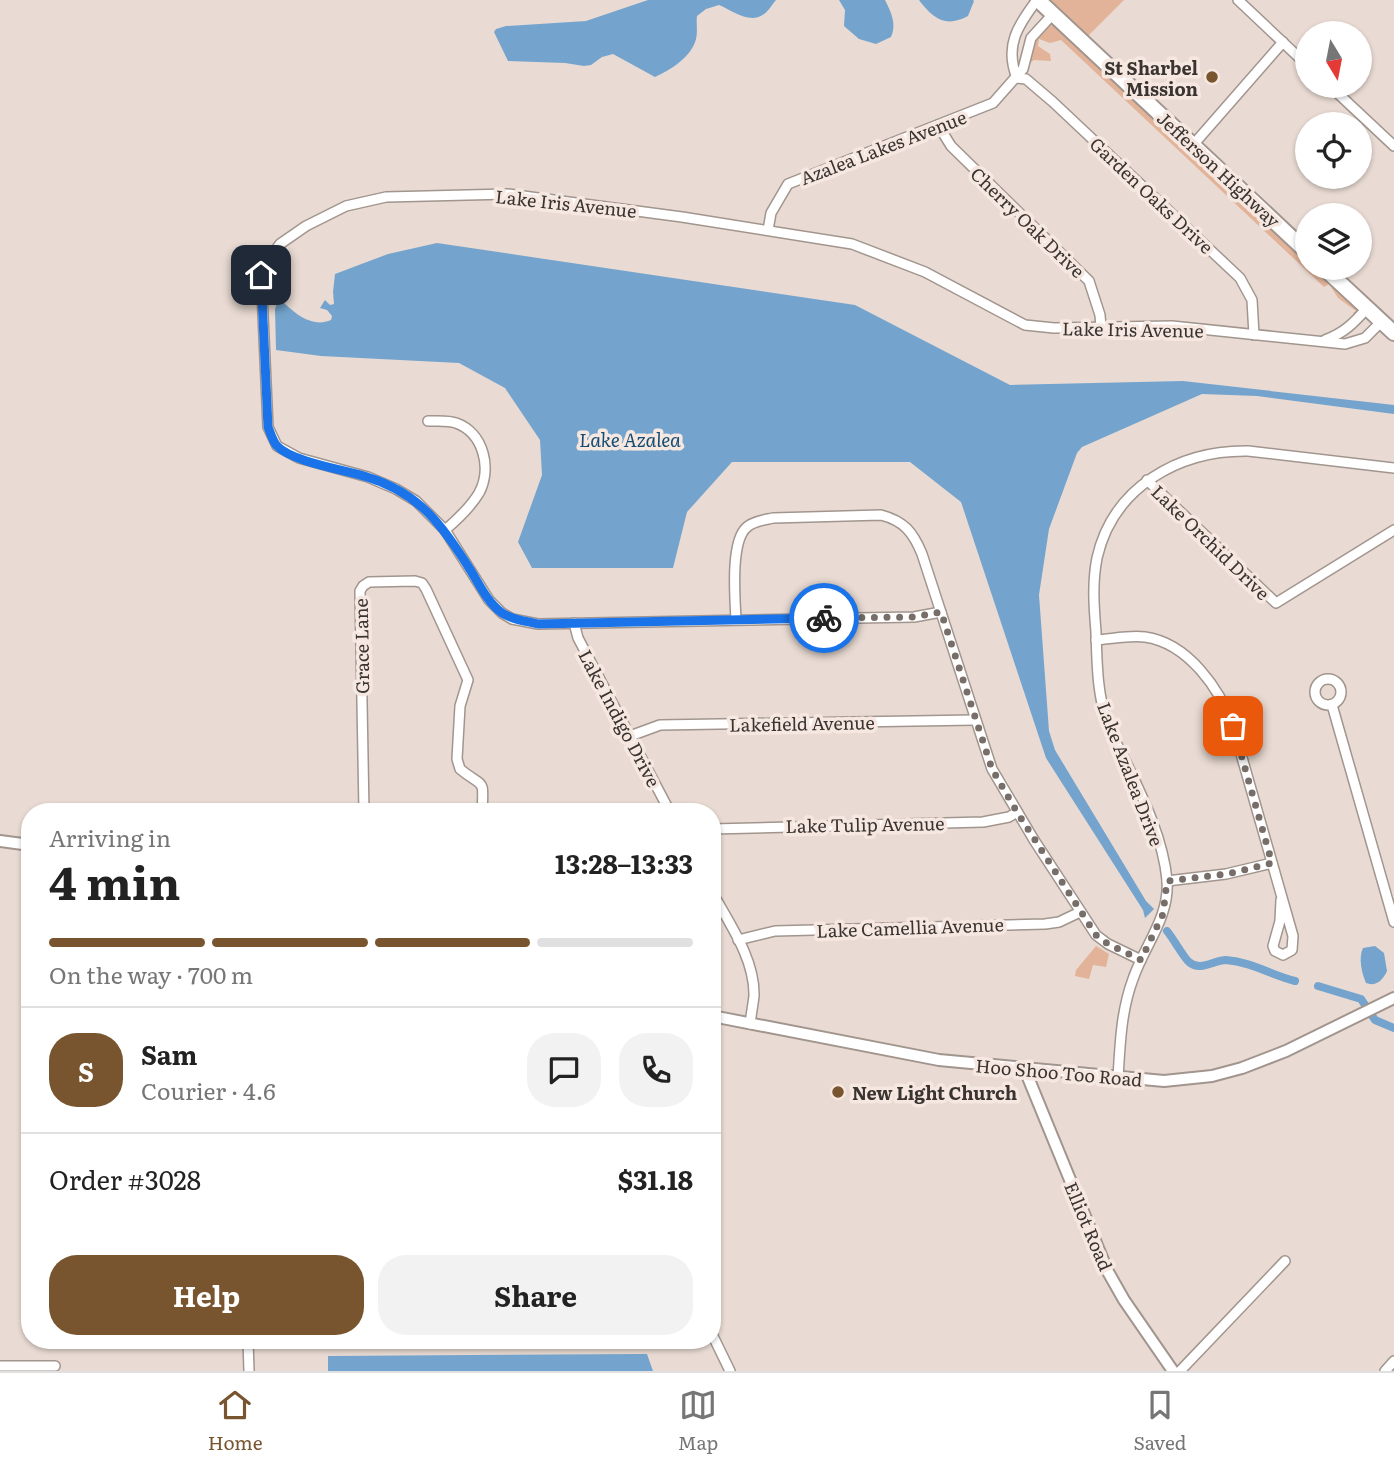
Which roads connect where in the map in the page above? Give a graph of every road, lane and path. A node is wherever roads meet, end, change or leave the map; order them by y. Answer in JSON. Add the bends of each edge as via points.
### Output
{"nodes":[{"id":1,"x":1038,"y":0,"type":"edge"},
{"id":2,"x":1238,"y":0,"type":"edge"},
{"id":3,"x":1053,"y":14,"type":"junction"},
{"id":4,"x":1283,"y":42,"type":"junction"},
{"id":5,"x":1295,"y":54,"type":"edge"},
{"id":6,"x":1017,"y":78,"type":"junction"},
{"id":7,"x":1342,"y":98,"type":"edge"},
{"id":8,"x":938,"y":125,"type":"junction"},
{"id":9,"x":1193,"y":145,"type":"junction"},
{"id":10,"x":1394,"y":146,"type":"edge"},
{"id":11,"x":768,"y":230,"type":"junction"},
{"id":12,"x":1295,"y":241,"type":"edge"},
{"id":13,"x":1337,"y":280,"type":"edge"},
{"id":14,"x":1367,"y":308,"type":"junction"},
{"id":15,"x":1382,"y":321,"type":"junction"},
{"id":16,"x":1101,"y":327,"type":"junction"},
{"id":17,"x":1394,"y":333,"type":"edge"},
{"id":18,"x":1254,"y":335,"type":"junction"},
{"id":19,"x":1325,"y":340,"type":"junction"},
{"id":20,"x":428,"y":421,"type":"dead end"},
{"id":21,"x":1394,"y":468,"type":"edge"},
{"id":22,"x":1147,"y":480,"type":"junction"},
{"id":23,"x":445,"y":530,"type":"junction"},
{"id":24,"x":1394,"y":530,"type":"edge"},
{"id":25,"x":941,"y":612,"type":"junction"},
{"id":26,"x":736,"y":620,"type":"junction"},
{"id":27,"x":574,"y":623,"type":"junction"},
{"id":28,"x":1096,"y":640,"type":"junction"},
{"id":29,"x":1332,"y":705,"type":"dead end"},
{"id":30,"x":975,"y":720,"type":"junction"},
{"id":31,"x":630,"y":736,"type":"junction"},
{"id":32,"x":364,"y":803,"type":"edge"},
{"id":33,"x":482,"y":803,"type":"edge"},
{"id":34,"x":665,"y":803,"type":"edge"},
{"id":35,"x":1017,"y":812,"type":"junction"},
{"id":36,"x":721,"y":829,"type":"edge"},
{"id":37,"x":0,"y":841,"type":"edge"},
{"id":38,"x":21,"y":844,"type":"edge"},
{"id":39,"x":1272,"y":863,"type":"junction"},
{"id":40,"x":1167,"y":881,"type":"junction"},
{"id":41,"x":1281,"y":900,"type":"junction"},
{"id":42,"x":1392,"y":906,"type":"edge"},
{"id":43,"x":721,"y":909,"type":"edge"},
{"id":44,"x":1080,"y":912,"type":"junction"},
{"id":45,"x":1394,"y":922,"type":"edge"},
{"id":46,"x":738,"y":940,"type":"junction"},
{"id":47,"x":1141,"y":960,"type":"junction"},
{"id":48,"x":1394,"y":998,"type":"edge"},
{"id":49,"x":721,"y":1018,"type":"edge"},
{"id":50,"x":750,"y":1024,"type":"junction"},
{"id":51,"x":1026,"y":1070,"type":"junction"},
{"id":52,"x":1118,"y":1079,"type":"junction"},
{"id":53,"x":1285,"y":1261,"type":"dead end"},
{"id":54,"x":248,"y":1349,"type":"edge"},
{"id":55,"x":719,"y":1349,"type":"edge"},
{"id":56,"x":1394,"y":1361,"type":"edge"},
{"id":57,"x":0,"y":1366,"type":"edge"},
{"id":58,"x":55,"y":1366,"type":"dead end"},
{"id":59,"x":249,"y":1371,"type":"edge"},
{"id":60,"x":730,"y":1371,"type":"edge"},
{"id":61,"x":1173,"y":1371,"type":"edge"},
{"id":62,"x":1180,"y":1371,"type":"edge"},
{"id":63,"x":1385,"y":1371,"type":"edge"}],
"edges":[{"from":1,"to":3,"type":"main road","name":"Jefferson Highway"},
{"from":1,"to":6,"type":"street","via":[[1015,32]]},
{"from":2,"to":4,"type":"street"},
{"from":3,"to":6,"type":"street","name":"Azalea Lakes Avenue","via":[[1031,38]]},
{"from":3,"to":9,"type":"main road","name":"Jefferson Highway"},
{"from":4,"to":5,"type":"street"},
{"from":4,"to":9,"type":"street"},
{"from":6,"to":8,"type":"street","name":"Azalea Lakes Avenue","via":[[993,103]]},
{"from":6,"to":18,"type":"street","name":"Garden Oaks Drive","via":[[1026,79],[1053,102],[1240,278],[1252,300]]},
{"from":7,"to":10,"type":"street"},
{"from":8,"to":11,"type":"street","name":"Azalea Lakes Avenue","via":[[788,184],[771,213]]},
{"from":8,"to":16,"type":"street","name":"Cherry Oak Drive","via":[[962,158],[1089,281]]},
{"from":9,"to":12,"type":"main road","name":"Jefferson Highway"},
{"from":11,"to":16,"type":"street","name":"Lake Iris Avenue","via":[[852,244],[925,272],[1025,325]]},
{"from":11,"to":23,"type":"street","name":"Lake Iris Avenue","via":[[508,194],[429,195],[386,197],[346,206],[280,244],[261,270],[268,427],[277,446],[299,458],[396,489],[416,501]]},
{"from":13,"to":14,"type":"main road"},
{"from":14,"to":15,"type":"main road"},
{"from":14,"to":19,"type":"street","via":[[1341,334]]},
{"from":15,"to":17,"type":"main road"},
{"from":15,"to":19,"type":"street","name":"Lake Iris Avenue","via":[[1359,341]]},
{"from":16,"to":18,"type":"street","name":"Lake Iris Avenue","via":[[1172,326]]},
{"from":18,"to":19,"type":"street","name":"Lake Iris Avenue"},
{"from":20,"to":23,"type":"street","via":[[456,422],[483,451],[486,472],[480,491]]},
{"from":21,"to":22,"type":"street","name":"Lake Azalea Drive","via":[[1227,451],[1184,461]]},
{"from":22,"to":24,"type":"street","name":"Lake Orchid Drive","via":[[1276,603]]},
{"from":22,"to":28,"type":"street","name":"Lake Azalea Drive","via":[[1125,499],[1098,556]]},
{"from":23,"to":27,"type":"street","name":"Lake Iris Avenue","via":[[502,613],[538,624]]},
{"from":25,"to":26,"type":"street","name":"Lake Iris Avenue","via":[[914,617]]},
{"from":25,"to":26,"type":"street","via":[[915,536],[896,519],[881,515],[773,518],[746,528],[738,540]]},
{"from":25,"to":30,"type":"street"},
{"from":26,"to":27,"type":"street","name":"Lake Iris Avenue"},
{"from":27,"to":31,"type":"street","name":"Lake Indigo Drive"},
{"from":28,"to":39,"type":"street","via":[[1159,640],[1206,678],[1233,726]]},
{"from":28,"to":40,"type":"street","name":"Lake Azalea Drive","via":[[1099,692],[1107,722],[1157,834]]},
{"from":29,"to":42,"type":"street"},
{"from":30,"to":31,"type":"street","name":"Lakefield Avenue","via":[[660,725]]},
{"from":30,"to":35,"type":"street","via":[[992,769]]},
{"from":31,"to":34,"type":"street","name":"Lake Indigo Drive"},
{"from":32,"to":33,"type":"street","name":"Grace Lane","via":[[360,592],[369,582],[415,581],[426,589],[468,680],[460,706],[457,762],[482,785]]},
{"from":35,"to":36,"type":"street","name":"Lake Tulip Avenue","via":[[983,822]]},
{"from":35,"to":44,"type":"street"},
{"from":37,"to":38,"type":"street"},
{"from":39,"to":40,"type":"street"},
{"from":39,"to":41,"type":"street"},
{"from":40,"to":47,"type":"street","name":"Lake Azalea Drive","via":[[1163,914]]},
{"from":41,"to":41,"type":"street","via":[[1294,941],[1292,950],[1283,955],[1275,951],[1273,941]]},
{"from":42,"to":45,"type":"street"},
{"from":43,"to":46,"type":"street"},
{"from":44,"to":46,"type":"street","name":"Lake Camellia Avenue","via":[[1045,924],[775,931]]},
{"from":44,"to":47,"type":"street","via":[[1096,935]]},
{"from":46,"to":50,"type":"street","via":[[750,968],[754,994]]},
{"from":47,"to":52,"type":"street","name":"Lake Azalea Drive","via":[[1123,1016]]},
{"from":48,"to":52,"type":"street","name":"Hoo Shoo Too Road","via":[[1225,1074],[1164,1081]]},
{"from":49,"to":50,"type":"street","name":"Hoo Shoo Too Road"},
{"from":50,"to":51,"type":"street","name":"Hoo Shoo Too Road","via":[[939,1060]]},
{"from":51,"to":52,"type":"street","name":"Hoo Shoo Too Road"},
{"from":51,"to":61,"type":"street","name":"Elliot Road","via":[[1107,1270]]},
{"from":53,"to":62,"type":"street"},
{"from":54,"to":59,"type":"street"},
{"from":55,"to":60,"type":"street"},
{"from":56,"to":63,"type":"street"},
{"from":57,"to":58,"type":"street"}]}
